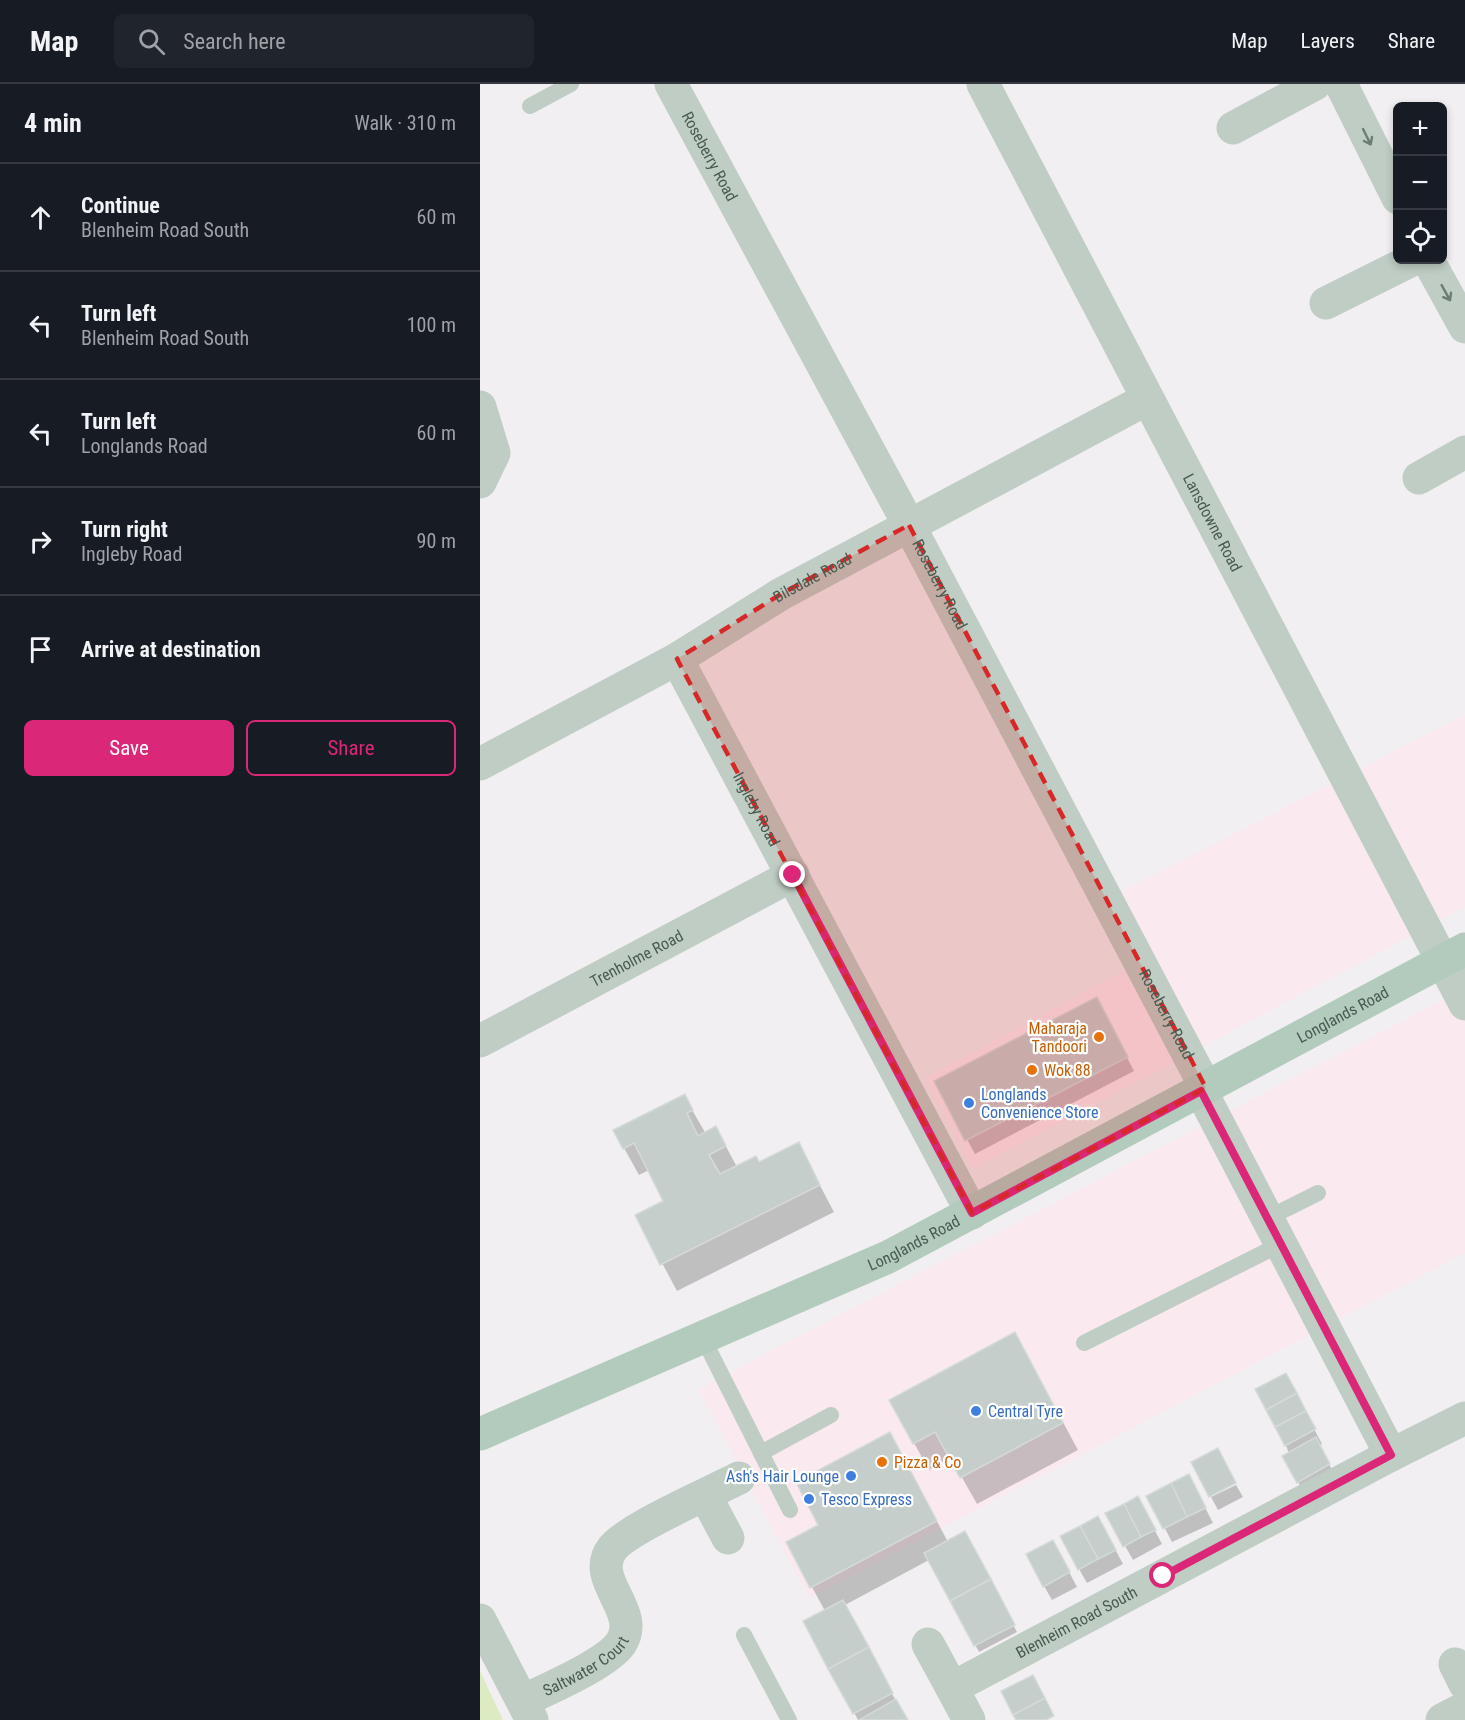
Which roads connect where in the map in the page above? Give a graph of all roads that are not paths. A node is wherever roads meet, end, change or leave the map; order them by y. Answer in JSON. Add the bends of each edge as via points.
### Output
{"nodes":[{"id":1,"x":571,"y":84,"type":"edge"},
{"id":2,"x":671,"y":84,"type":"edge"},
{"id":3,"x":983,"y":84,"type":"edge"},
{"id":4,"x":1316,"y":84,"type":"edge"},
{"id":5,"x":1341,"y":84,"type":"edge"},
{"id":6,"x":530,"y":106,"type":"dead end"},
{"id":7,"x":1233,"y":128,"type":"dead end"},
{"id":8,"x":1393,"y":188,"type":"edge"},
{"id":9,"x":1404,"y":264,"type":"edge"},
{"id":10,"x":1430,"y":264,"type":"edge"},
{"id":11,"x":1326,"y":303,"type":"dead end"},
{"id":12,"x":1465,"y":327,"type":"edge"},
{"id":13,"x":1147,"y":399,"type":"junction"},
{"id":14,"x":480,"y":407,"type":"edge"},
{"id":15,"x":1465,"y":452,"type":"edge"},
{"id":16,"x":1419,"y":478,"type":"dead end"},
{"id":17,"x":480,"y":482,"type":"edge"},
{"id":18,"x":909,"y":525,"type":"junction"},
{"id":19,"x":677,"y":659,"type":"junction"},
{"id":20,"x":480,"y":764,"type":"edge"},
{"id":21,"x":793,"y":875,"type":"junction"},
{"id":22,"x":1459,"y":954,"type":"edge"},
{"id":23,"x":1465,"y":1004,"type":"edge"},
{"id":24,"x":480,"y":1041,"type":"edge"},
{"id":25,"x":1204,"y":1090,"type":"junction"},
{"id":26,"x":1318,"y":1193,"type":"dead end"},
{"id":27,"x":972,"y":1213,"type":"junction"},
{"id":28,"x":1274,"y":1231,"type":"junction"},
{"id":29,"x":703,"y":1338,"type":"junction"},
{"id":30,"x":1084,"y":1343,"type":"dead end"},
{"id":31,"x":831,"y":1415,"type":"dead end"},
{"id":32,"x":1465,"y":1418,"type":"edge"},
{"id":33,"x":480,"y":1434,"type":"edge"},
{"id":34,"x":761,"y":1453,"type":"junction"},
{"id":35,"x":1391,"y":1455,"type":"junction"},
{"id":36,"x":739,"y":1478,"type":"dead end"},
{"id":37,"x":705,"y":1495,"type":"junction"},
{"id":38,"x":790,"y":1510,"type":"dead end"},
{"id":39,"x":728,"y":1538,"type":"dead end"},
{"id":40,"x":480,"y":1620,"type":"edge"},
{"id":41,"x":744,"y":1635,"type":"dead end"},
{"id":42,"x":928,"y":1644,"type":"dead end"},
{"id":43,"x":952,"y":1688,"type":"junction"},
{"id":44,"x":1465,"y":1708,"type":"edge"},
{"id":45,"x":527,"y":1711,"type":"edge"},
{"id":46,"x":789,"y":1720,"type":"edge"},
{"id":47,"x":969,"y":1720,"type":"edge"},
{"id":48,"x":1442,"y":1720,"type":"edge"}],
"edges":[{"from":1,"to":6,"type":"lane"},
{"from":2,"to":18,"type":"street","name":"Roseberry Road"},
{"from":3,"to":13,"type":"street","name":"Lansdowne Road"},
{"from":4,"to":7,"type":"street"},
{"from":5,"to":8,"type":"street","one_way":true},
{"from":9,"to":11,"type":"street"},
{"from":10,"to":12,"type":"street","one_way":true},
{"from":13,"to":18,"type":"street","name":"Bilsdale Road"},
{"from":13,"to":22,"type":"street","name":"Lansdowne Road"},
{"from":14,"to":17,"type":"street","via":[[494,453]]},
{"from":15,"to":16,"type":"street"},
{"from":18,"to":19,"type":"street","name":"Bilsdale Road","via":[[781,594]]},
{"from":18,"to":25,"type":"street","name":"Roseberry Road"},
{"from":19,"to":20,"type":"street","name":"Bilsdale Road"},
{"from":19,"to":21,"type":"street","name":"Ingleby Road"},
{"from":21,"to":24,"type":"street","name":"Trenholme Road"},
{"from":21,"to":27,"type":"street","name":"Ingleby Road"},
{"from":22,"to":23,"type":"street","name":"Lansdowne Road"},
{"from":22,"to":25,"type":"main road","name":"Longlands Road"},
{"from":25,"to":27,"type":"main road","name":"Longlands Road"},
{"from":25,"to":28,"type":"street"},
{"from":26,"to":28,"type":"lane"},
{"from":27,"to":29,"type":"main road","name":"Longlands Road","via":[[888,1257]]},
{"from":28,"to":30,"type":"lane"},
{"from":28,"to":35,"type":"street"},
{"from":29,"to":33,"type":"main road","name":"Longlands Road"},
{"from":29,"to":34,"type":"lane"},
{"from":31,"to":34,"type":"lane"},
{"from":32,"to":35,"type":"street","name":"Blenheim Road South"},
{"from":34,"to":38,"type":"lane"},
{"from":35,"to":43,"type":"street","name":"Blenheim Road South"},
{"from":36,"to":37,"type":"street","name":"Saltwater Court"},
{"from":37,"to":39,"type":"street"},
{"from":37,"to":45,"type":"street","name":"Saltwater Court","via":[[622,1538],[611,1549],[605,1560],[606,1575],[626,1625],[622,1642],[607,1658]]},
{"from":40,"to":45,"type":"street"},
{"from":41,"to":46,"type":"lane"},
{"from":42,"to":43,"type":"street"},
{"from":43,"to":47,"type":"street"},
{"from":44,"to":48,"type":"street"}]}
